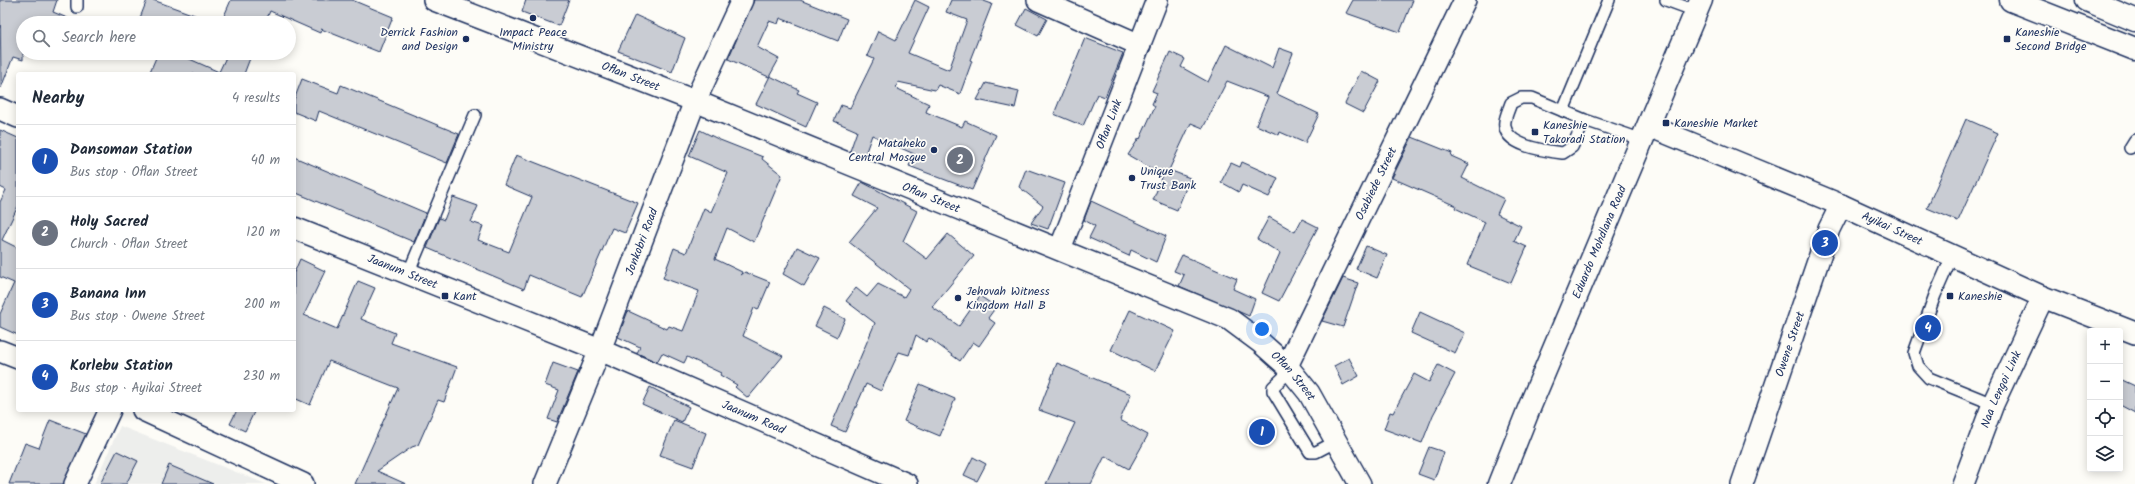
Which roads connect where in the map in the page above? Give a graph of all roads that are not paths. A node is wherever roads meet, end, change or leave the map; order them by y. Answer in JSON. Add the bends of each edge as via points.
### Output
{"nodes":[{"id":1,"x":434,"y":0,"type":"edge"},
{"id":2,"x":742,"y":0,"type":"edge"},
{"id":3,"x":1038,"y":0,"type":"edge"},
{"id":4,"x":1158,"y":0,"type":"edge"},
{"id":5,"x":1465,"y":0,"type":"edge"},
{"id":6,"x":1609,"y":0,"type":"edge"},
{"id":7,"x":1666,"y":0,"type":"edge"},
{"id":8,"x":2011,"y":0,"type":"edge"},
{"id":9,"x":2086,"y":0,"type":"edge"},
{"id":10,"x":1698,"y":6,"type":"edge"},
{"id":11,"x":2135,"y":20,"type":"edge"},
{"id":12,"x":1140,"y":45,"type":"junction"},
{"id":13,"x":2135,"y":49,"type":"edge"},
{"id":14,"x":695,"y":101,"type":"junction"},
{"id":15,"x":0,"y":109,"type":"edge"},
{"id":16,"x":1563,"y":111,"type":"junction"},
{"id":17,"x":475,"y":114,"type":"dead end"},
{"id":18,"x":16,"y":116,"type":"edge"},
{"id":19,"x":1585,"y":120,"type":"junction"},
{"id":20,"x":1646,"y":133,"type":"junction"},
{"id":21,"x":1841,"y":205,"type":"junction"},
{"id":22,"x":296,"y":229,"type":"edge"},
{"id":23,"x":1060,"y":249,"type":"junction"},
{"id":24,"x":1953,"y":254,"type":"junction"},
{"id":25,"x":408,"y":274,"type":"junction"},
{"id":26,"x":2044,"y":297,"type":"junction"},
{"id":27,"x":2135,"y":333,"type":"edge"},
{"id":28,"x":600,"y":350,"type":"junction"},
{"id":29,"x":0,"y":351,"type":"edge"},
{"id":30,"x":16,"y":357,"type":"edge"},
{"id":31,"x":1289,"y":368,"type":"junction"},
{"id":32,"x":1994,"y":404,"type":"junction"},
{"id":33,"x":109,"y":412,"type":"edge"},
{"id":34,"x":147,"y":412,"type":"edge"},
{"id":35,"x":1335,"y":442,"type":"junction"},
{"id":36,"x":75,"y":484,"type":"edge"},
{"id":37,"x":303,"y":484,"type":"edge"},
{"id":38,"x":545,"y":484,"type":"edge"},
{"id":39,"x":907,"y":484,"type":"edge"},
{"id":40,"x":1360,"y":484,"type":"edge"},
{"id":41,"x":1499,"y":484,"type":"edge"},
{"id":42,"x":1742,"y":484,"type":"edge"},
{"id":43,"x":1963,"y":484,"type":"edge"}],
"edges":[{"from":1,"to":14,"type":"street","name":"Oflan Street"},
{"from":2,"to":14,"type":"street","name":"Jonkobri Road"},
{"from":3,"to":12,"type":"street"},
{"from":4,"to":12,"type":"street","name":"Oflan Link"},
{"from":5,"to":31,"type":"street","name":"Osabiede Street"},
{"from":6,"to":16,"type":"lane"},
{"from":7,"to":10,"type":"lane"},
{"from":8,"to":13,"type":"main road"},
{"from":9,"to":11,"type":"main road"},
{"from":10,"to":20,"type":"main road","name":"Eduardo Mohdlana Road"},
{"from":12,"to":23,"type":"street","name":"Oflan Link"},
{"from":14,"to":23,"type":"street","name":"Oflan Street","via":[[1026,238]]},
{"from":14,"to":28,"type":"street","name":"Jonkobri Road"},
{"from":15,"to":18,"type":"street"},
{"from":16,"to":19,"type":"lane"},
{"from":16,"to":19,"type":"lane","via":[[1532,98],[1520,98],[1511,103],[1504,122],[1508,134],[1517,143],[1563,153],[1572,147]]},
{"from":17,"to":25,"type":"lane"},
{"from":19,"to":20,"type":"lane"},
{"from":20,"to":21,"type":"street","name":"Ayikai Street"},
{"from":20,"to":41,"type":"main road","name":"Eduardo Mohdlana Road"},
{"from":21,"to":24,"type":"street","name":"Ayikai Street"},
{"from":21,"to":42,"type":"street","name":"Owene Street","via":[[1829,229]]},
{"from":22,"to":25,"type":"street","name":"Jaanum Street"},
{"from":23,"to":31,"type":"street","name":"Oflan Street","via":[[1229,320],[1260,342]]},
{"from":24,"to":26,"type":"street","name":"Ayikai Street"},
{"from":24,"to":32,"type":"lane","via":[[1914,353],[1918,366],[1929,378]]},
{"from":25,"to":28,"type":"street","name":"Jaanum Street"},
{"from":26,"to":27,"type":"street","name":"Ayikai Street"},
{"from":26,"to":32,"type":"street","name":"Naa Lengoi Link"},
{"from":28,"to":38,"type":"street","name":"Jonkobri Road"},
{"from":28,"to":39,"type":"street","name":"Jaanum Road"},
{"from":29,"to":30,"type":"street"},
{"from":31,"to":35,"type":"street","name":"Oflan Street","via":[[1309,393]]},
{"from":31,"to":35,"type":"lane","via":[[1273,387],[1273,391],[1310,452],[1316,452]]},
{"from":32,"to":43,"type":"street","name":"Naa Lengoi Link"},
{"from":33,"to":36,"type":"street"},
{"from":34,"to":37,"type":"street"},
{"from":35,"to":40,"type":"street","name":"Oflan Street"}]}
